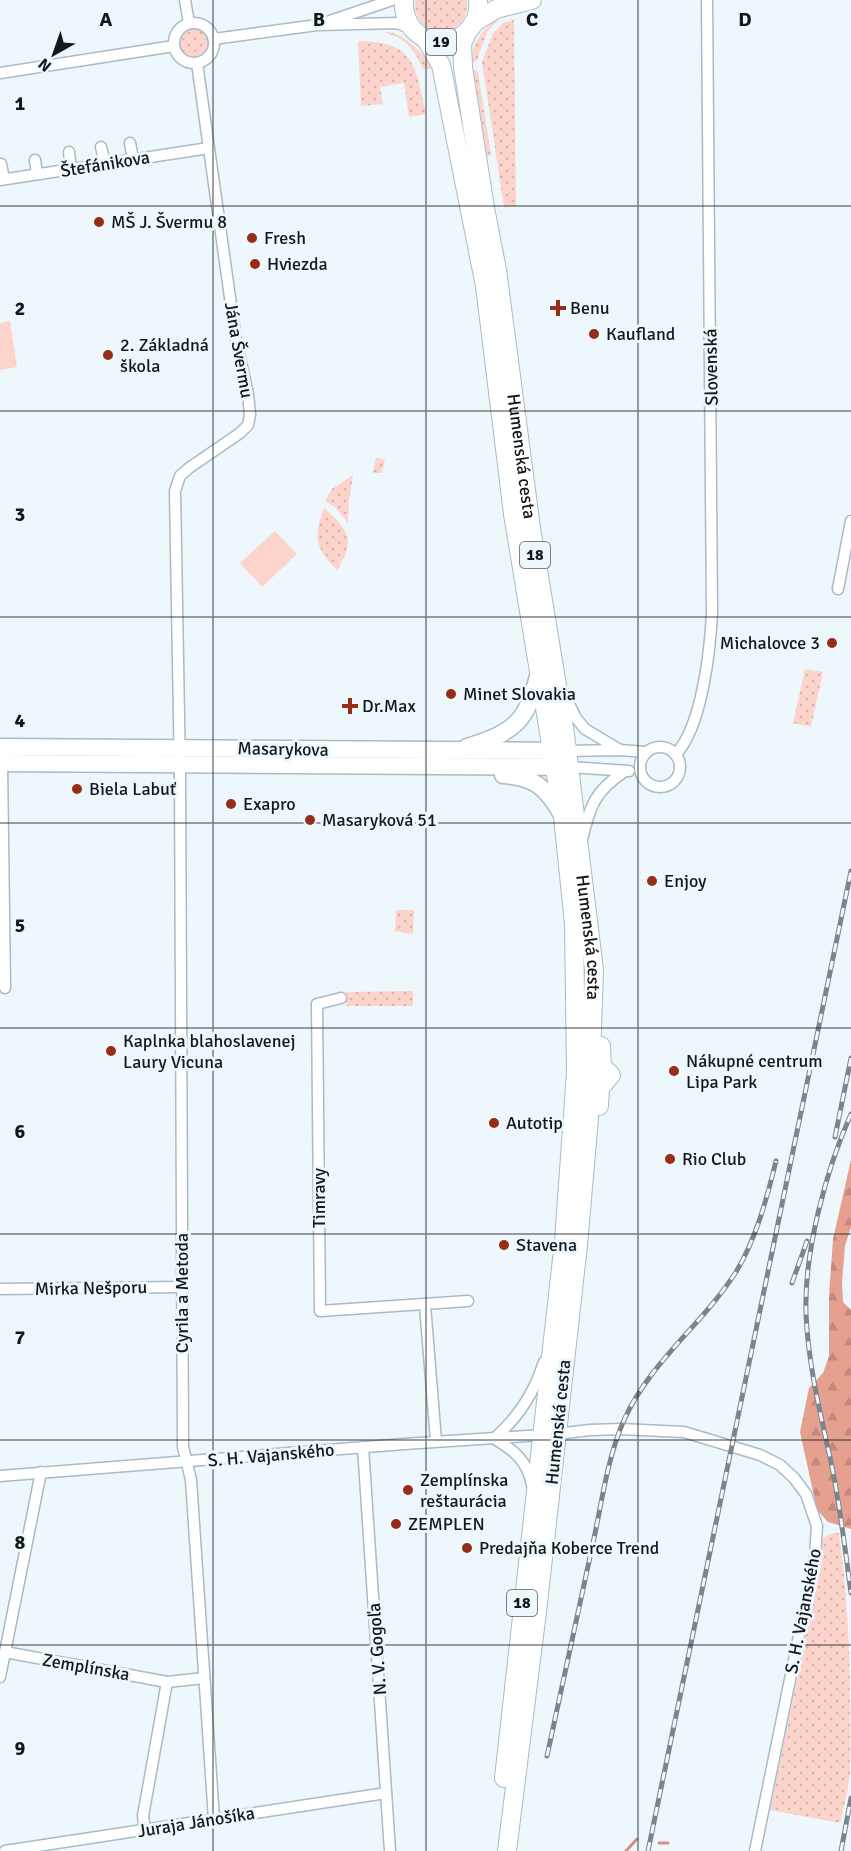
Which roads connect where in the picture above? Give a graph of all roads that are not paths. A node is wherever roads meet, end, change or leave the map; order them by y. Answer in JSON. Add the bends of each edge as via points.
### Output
{"nodes":[{"id":1,"x":185,"y":0,"type":"edge"},
{"id":2,"x":392,"y":0,"type":"edge"},
{"id":3,"x":404,"y":0,"type":"edge"},
{"id":4,"x":478,"y":0,"type":"edge"},
{"id":5,"x":532,"y":0,"type":"edge"},
{"id":6,"x":707,"y":0,"type":"edge"},
{"id":7,"x":189,"y":23,"type":"junction"},
{"id":8,"x":317,"y":25,"type":"junction"},
{"id":9,"x":471,"y":27,"type":"junction"},
{"id":10,"x":419,"y":34,"type":"junction"},
{"id":11,"x":214,"y":39,"type":"junction"},
{"id":12,"x":174,"y":46,"type":"junction"},
{"id":13,"x":197,"y":63,"type":"junction"},
{"id":14,"x":0,"y":73,"type":"edge"},
{"id":15,"x":130,"y":143,"type":"dead end"},
{"id":16,"x":101,"y":147,"type":"dead end"},
{"id":17,"x":209,"y":148,"type":"junction"},
{"id":18,"x":69,"y":152,"type":"dead end"},
{"id":19,"x":133,"y":159,"type":"junction"},
{"id":20,"x":36,"y":160,"type":"dead end"},
{"id":21,"x":1,"y":164,"type":"edge"},
{"id":22,"x":105,"y":164,"type":"junction"},
{"id":23,"x":71,"y":169,"type":"junction"},
{"id":24,"x":37,"y":174,"type":"junction"},
{"id":25,"x":2,"y":179,"type":"edge"},
{"id":26,"x":851,"y":521,"type":"edge"},
{"id":27,"x":838,"y":589,"type":"dead end"},
{"id":28,"x":547,"y":674,"type":"junction"},
{"id":29,"x":620,"y":750,"type":"junction"},
{"id":30,"x":451,"y":752,"type":"junction"},
{"id":31,"x":646,"y":752,"type":"junction"},
{"id":32,"x":676,"y":754,"type":"junction"},
{"id":33,"x":180,"y":757,"type":"junction"},
{"id":34,"x":1,"y":758,"type":"edge"},
{"id":35,"x":561,"y":759,"type":"junction"},
{"id":36,"x":464,"y":767,"type":"junction"},
{"id":37,"x":626,"y":771,"type":"junction"},
{"id":38,"x":641,"y":774,"type":"junction"},
{"id":39,"x":563,"y":817,"type":"junction"},
{"id":40,"x":580,"y":849,"type":"junction"},
{"id":41,"x":5,"y":988,"type":"dead end"},
{"id":42,"x":341,"y":998,"type":"dead end"},
{"id":43,"x":182,"y":1287,"type":"junction"},
{"id":44,"x":0,"y":1289,"type":"edge"},
{"id":45,"x":468,"y":1301,"type":"dead end"},
{"id":46,"x":425,"y":1305,"type":"junction"},
{"id":47,"x":555,"y":1323,"type":"junction"},
{"id":48,"x":549,"y":1434,"type":"junction"},
{"id":49,"x":495,"y":1438,"type":"junction"},
{"id":50,"x":436,"y":1441,"type":"junction"},
{"id":51,"x":363,"y":1447,"type":"junction"},
{"id":52,"x":187,"y":1461,"type":"junction"},
{"id":53,"x":41,"y":1472,"type":"junction"},
{"id":54,"x":0,"y":1476,"type":"edge"},
{"id":55,"x":533,"y":1511,"type":"junction"},
{"id":56,"x":3,"y":1658,"type":"edge"},
{"id":57,"x":0,"y":1677,"type":"edge"},
{"id":58,"x":204,"y":1678,"type":"junction"},
{"id":59,"x":167,"y":1682,"type":"junction"},
{"id":60,"x":386,"y":1793,"type":"junction"},
{"id":61,"x":214,"y":1819,"type":"junction"},
{"id":62,"x":145,"y":1830,"type":"junction"},
{"id":63,"x":5,"y":1851,"type":"edge"},
{"id":64,"x":390,"y":1851,"type":"edge"},
{"id":65,"x":496,"y":1851,"type":"edge"},
{"id":66,"x":507,"y":1851,"type":"edge"},
{"id":67,"x":755,"y":1851,"type":"edge"}],
"edges":[{"from":1,"to":7,"type":"street"},
{"from":2,"to":8,"type":"street"},
{"from":3,"to":10,"type":"main road","number":"19","via":[[406,17]]},
{"from":4,"to":9,"type":"main road","number":"19"},
{"from":5,"to":9,"type":"main road","number":"19","via":[[496,9]]},
{"from":6,"to":32,"type":"street","name":"Slovenská","via":[[713,585],[710,647],[696,712]]},
{"from":7,"to":11,"type":"street","via":[[205,26]]},
{"from":7,"to":12,"type":"street","via":[[176,34]]},
{"from":8,"to":10,"type":"street","via":[[397,23]]},
{"from":8,"to":11,"type":"street"},
{"from":9,"to":10,"type":"main road","number":"19","via":[[444,42]]},
{"from":9,"to":28,"type":"main road","name":"Humenská cesta","number":"18","via":[[462,44],[463,67],[497,270]]},
{"from":10,"to":28,"type":"main road","name":"Humenská cesta","number":"18","via":[[441,65],[482,263],[513,514]]},
{"from":11,"to":13,"type":"street","via":[[209,56]]},
{"from":12,"to":13,"type":"street","via":[[182,59]]},
{"from":12,"to":14,"type":"street"},
{"from":13,"to":17,"type":"street","name":"Jána Švermu"},
{"from":15,"to":19,"type":"street"},
{"from":16,"to":22,"type":"street"},
{"from":17,"to":19,"type":"street","name":"Štefánikova"},
{"from":17,"to":33,"type":"street","name":"Jána Švermu","via":[[250,415],[248,425],[240,433],[180,476],[175,491]]},
{"from":18,"to":23,"type":"street"},
{"from":19,"to":22,"type":"street","name":"Štefánikova"},
{"from":20,"to":24,"type":"street"},
{"from":21,"to":25,"type":"street"},
{"from":22,"to":23,"type":"street","name":"Štefánikova"},
{"from":23,"to":24,"type":"street","name":"Štefánikova"},
{"from":24,"to":25,"type":"street","name":"Štefánikova"},
{"from":26,"to":27,"type":"street"},
{"from":28,"to":29,"type":"street","via":[[581,724]]},
{"from":28,"to":30,"type":"main road","via":[[514,726],[498,736]]},
{"from":28,"to":35,"type":"main road","name":"Humenská cesta","number":"18"},
{"from":29,"to":31,"type":"street"},
{"from":29,"to":35,"type":"street"},
{"from":30,"to":33,"type":"main road","name":"Masarykova"},
{"from":30,"to":35,"type":"main road","name":"Masarykova"},
{"from":31,"to":32,"type":"street","via":[[661,746]]},
{"from":31,"to":38,"type":"street","via":[[641,760]]},
{"from":32,"to":38,"type":"street","via":[[681,768],[670,784],[654,786]]},
{"from":33,"to":34,"type":"main road","name":"Masarykova"},
{"from":33,"to":36,"type":"main road","name":"Masarykova"},
{"from":33,"to":43,"type":"street","name":"Cyrila a Metoda"},
{"from":34,"to":41,"type":"street"},
{"from":35,"to":36,"type":"main road","name":"Masarykova"},
{"from":35,"to":37,"type":"street"},
{"from":35,"to":39,"type":"main road","name":"Humenská cesta","number":"18"},
{"from":35,"to":40,"type":"main road","name":"Humenská cesta","number":"18"},
{"from":36,"to":39,"type":"main road","via":[[529,780],[552,797]]},
{"from":37,"to":38,"type":"street"},
{"from":37,"to":40,"type":"street","via":[[606,784],[595,798]]},
{"from":39,"to":47,"type":"main road","name":"Humenská cesta","number":"18","via":[[574,924],[576,1072]]},
{"from":40,"to":48,"type":"main road","name":"Humenská cesta","number":"18","via":[[594,970],[592,1027],[602,1040],[602,1066],[611,1075],[600,1088],[599,1108],[589,1118],[578,1245]]},
{"from":42,"to":46,"type":"street","name":"Timravy","via":[[317,1004],[320,1311]]},
{"from":43,"to":44,"type":"street","name":"Mirka Nešporu"},
{"from":43,"to":52,"type":"street","name":"Cyrila a Metoda","via":[[183,1447]]},
{"from":45,"to":46,"type":"street","name":"Timravy"},
{"from":46,"to":50,"type":"street"},
{"from":47,"to":48,"type":"main road","name":"Humenská cesta","number":"18"},
{"from":47,"to":49,"type":"street","via":[[530,1397]]},
{"from":48,"to":49,"type":"street","name":"S. H. Vajanského"},
{"from":48,"to":55,"type":"main road","name":"Humenská cesta","number":"18"},
{"from":48,"to":66,"type":"main road","name":"Humenská cesta","number":"18"},
{"from":48,"to":67,"type":"street","name":"S. H. Vajanského","via":[[621,1429],[684,1432],[780,1465],[806,1494],[817,1526],[815,1557]]},
{"from":49,"to":50,"type":"street","name":"S. H. Vajanského"},
{"from":49,"to":55,"type":"street","via":[[522,1458],[530,1473]]},
{"from":50,"to":51,"type":"street","name":"S. H. Vajanského"},
{"from":51,"to":52,"type":"street","name":"S. H. Vajanského"},
{"from":51,"to":60,"type":"street","name":"N. V. Gogoľa"},
{"from":52,"to":53,"type":"street","name":"S. H. Vajanského"},
{"from":52,"to":58,"type":"street","name":"Cyrila a Metoda","via":[[192,1480]]},
{"from":53,"to":54,"type":"street","name":"S. H. Vajanského"},
{"from":53,"to":56,"type":"street"},
{"from":55,"to":65,"type":"main road","name":"Humenská cesta","number":"18"},
{"from":56,"to":57,"type":"street"},
{"from":56,"to":59,"type":"street","name":"Zemplínska"},
{"from":58,"to":59,"type":"street","name":"Zemplínska"},
{"from":58,"to":61,"type":"street","name":"Cyrila a Metoda"},
{"from":59,"to":62,"type":"street","via":[[143,1816]]},
{"from":60,"to":61,"type":"street","name":"Juraja Jánošíka"},
{"from":60,"to":64,"type":"street","name":"N. V. Gogoľa"},
{"from":61,"to":62,"type":"street","name":"Juraja Jánošíka"},
{"from":62,"to":63,"type":"street","name":"Juraja Jánošíka"}]}
